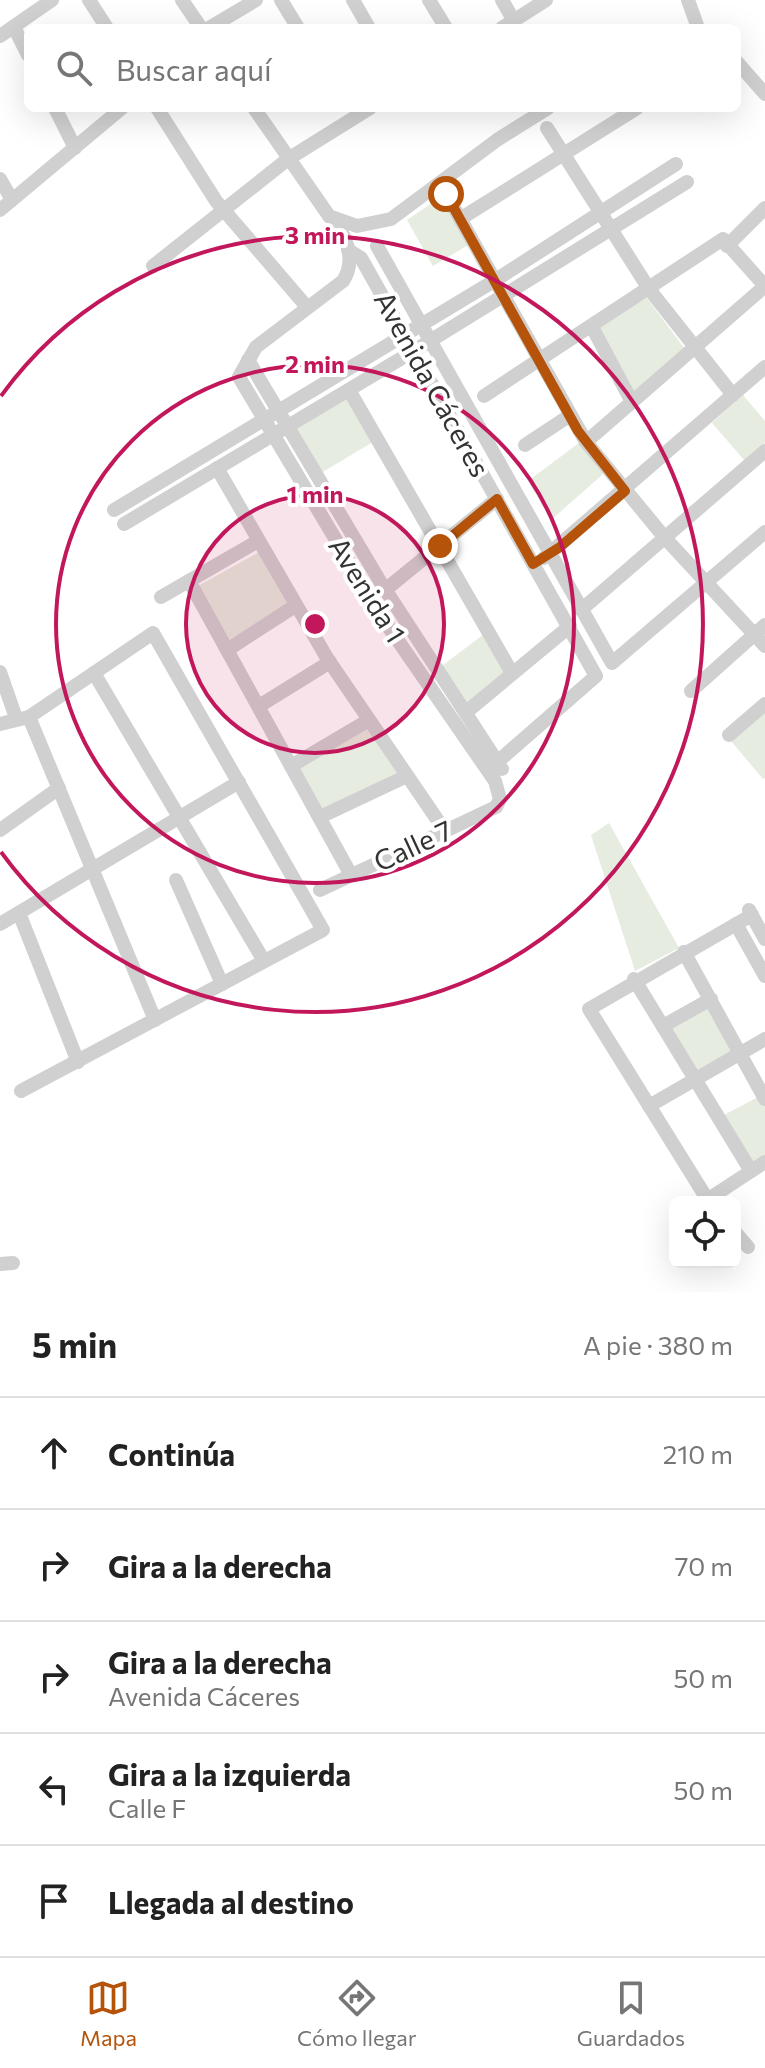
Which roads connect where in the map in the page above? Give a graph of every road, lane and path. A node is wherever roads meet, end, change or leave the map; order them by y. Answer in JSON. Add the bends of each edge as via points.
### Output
{"nodes":[{"id":1,"x":52,"y":0,"type":"edge"},
{"id":2,"x":89,"y":0,"type":"edge"},
{"id":3,"x":182,"y":0,"type":"edge"},
{"id":4,"x":256,"y":0,"type":"edge"},
{"id":5,"x":281,"y":0,"type":"edge"},
{"id":6,"x":353,"y":0,"type":"edge"},
{"id":7,"x":429,"y":0,"type":"edge"},
{"id":8,"x":502,"y":0,"type":"edge"},
{"id":9,"x":546,"y":0,"type":"edge"},
{"id":10,"x":688,"y":0,"type":"edge"},
{"id":11,"x":104,"y":24,"type":"edge"},
{"id":12,"x":198,"y":24,"type":"edge"},
{"id":13,"x":216,"y":24,"type":"edge"},
{"id":14,"x":296,"y":24,"type":"edge"},
{"id":15,"x":367,"y":24,"type":"edge"},
{"id":16,"x":444,"y":24,"type":"edge"},
{"id":17,"x":508,"y":24,"type":"edge"},
{"id":18,"x":697,"y":24,"type":"edge"},
{"id":19,"x":14,"y":27,"type":"junction"},
{"id":20,"x":0,"y":36,"type":"edge"},
{"id":21,"x":24,"y":47,"type":"edge"},
{"id":22,"x":741,"y":67,"type":"edge"},
{"id":23,"x":765,"y":94,"type":"edge"},
{"id":24,"x":57,"y":112,"type":"edge"},
{"id":25,"x":117,"y":112,"type":"edge"},
{"id":26,"x":160,"y":112,"type":"edge"},
{"id":27,"x":257,"y":112,"type":"edge"},
{"id":28,"x":542,"y":112,"type":"edge"},
{"id":29,"x":631,"y":112,"type":"edge"},
{"id":30,"x":351,"y":113,"type":"edge"},
{"id":31,"x":547,"y":128,"type":"dead end"},
{"id":32,"x":75,"y":148,"type":"junction"},
{"id":33,"x":563,"y":154,"type":"junction"},
{"id":34,"x":288,"y":159,"type":"junction"},
{"id":35,"x":676,"y":164,"type":"dead end"},
{"id":36,"x":0,"y":179,"type":"edge"},
{"id":37,"x":687,"y":182,"type":"dead end"},
{"id":38,"x":440,"y":183,"type":"junction"},
{"id":39,"x":6,"y":205,"type":"edge"},
{"id":40,"x":765,"y":208,"type":"edge"},
{"id":41,"x":222,"y":209,"type":"junction"},
{"id":42,"x":600,"y":213,"type":"junction"},
{"id":43,"x":329,"y":216,"type":"junction"},
{"id":44,"x":460,"y":219,"type":"junction"},
{"id":45,"x":610,"y":230,"type":"junction"},
{"id":46,"x":377,"y":246,"type":"dead end"},
{"id":47,"x":727,"y":246,"type":"junction"},
{"id":48,"x":355,"y":254,"type":"junction"},
{"id":49,"x":153,"y":266,"type":"dead end"},
{"id":50,"x":494,"y":281,"type":"junction"},
{"id":51,"x":765,"y":286,"type":"edge"},
{"id":52,"x":649,"y":289,"type":"junction"},
{"id":53,"x":503,"y":297,"type":"junction"},
{"id":54,"x":307,"y":307,"type":"junction"},
{"id":55,"x":423,"y":324,"type":"junction"},
{"id":56,"x":592,"y":327,"type":"junction"},
{"id":57,"x":403,"y":336,"type":"junction"},
{"id":58,"x":431,"y":341,"type":"junction"},
{"id":59,"x":693,"y":348,"type":"junction"},
{"id":60,"x":412,"y":352,"type":"junction"},
{"id":61,"x":248,"y":360,"type":"junction"},
{"id":62,"x":539,"y":361,"type":"junction"},
{"id":63,"x":765,"y":367,"type":"edge"},
{"id":64,"x":349,"y":390,"type":"junction"},
{"id":65,"x":733,"y":395,"type":"junction"},
{"id":66,"x":484,"y":396,"type":"dead end"},
{"id":67,"x":632,"y":402,"type":"junction"},
{"id":68,"x":278,"y":411,"type":"junction"},
{"id":69,"x":569,"y":416,"type":"junction"},
{"id":70,"x":263,"y":420,"type":"junction"},
{"id":71,"x":287,"y":426,"type":"junction"},
{"id":72,"x":272,"y":435,"type":"junction"},
{"id":73,"x":586,"y":442,"type":"junction"},
{"id":74,"x":525,"y":445,"type":"dead end"},
{"id":75,"x":765,"y":451,"type":"edge"},
{"id":76,"x":217,"y":468,"type":"junction"},
{"id":77,"x":625,"y":491,"type":"junction"},
{"id":78,"x":497,"y":499,"type":"junction"},
{"id":79,"x":114,"y":510,"type":"dead end"},
{"id":80,"x":124,"y":524,"type":"dead end"},
{"id":81,"x":765,"y":532,"type":"edge"},
{"id":82,"x":665,"y":538,"type":"junction"},
{"id":83,"x":258,"y":541,"type":"junction"},
{"id":84,"x":440,"y":546,"type":"junction"},
{"id":85,"x":550,"y":555,"type":"junction"},
{"id":86,"x":533,"y":564,"type":"junction"},
{"id":87,"x":189,"y":581,"type":"junction"},
{"id":88,"x":705,"y":584,"type":"junction"},
{"id":89,"x":385,"y":590,"type":"junction"},
{"id":90,"x":161,"y":597,"type":"dead end"},
{"id":91,"x":295,"y":606,"type":"junction"},
{"id":92,"x":581,"y":610,"type":"junction"},
{"id":93,"x":570,"y":626,"type":"junction"},
{"id":94,"x":760,"y":630,"type":"edge"},
{"id":95,"x":765,"y":646,"type":"edge"},
{"id":96,"x":227,"y":650,"type":"junction"},
{"id":97,"x":330,"y":662,"type":"junction"},
{"id":98,"x":0,"y":672,"type":"edge"},
{"id":99,"x":94,"y":673,"type":"junction"},
{"id":100,"x":512,"y":673,"type":"junction"},
{"id":101,"x":596,"y":676,"type":"joint"},
{"id":102,"x":691,"y":691,"type":"dead end"},
{"id":103,"x":765,"y":704,"type":"edge"},
{"id":104,"x":259,"y":706,"type":"junction"},
{"id":105,"x":470,"y":709,"type":"dead end"},
{"id":106,"x":23,"y":718,"type":"junction"},
{"id":107,"x":369,"y":720,"type":"junction"},
{"id":108,"x":0,"y":724,"type":"edge"},
{"id":109,"x":729,"y":735,"type":"dead end"},
{"id":110,"x":291,"y":766,"type":"junction"},
{"id":111,"x":407,"y":776,"type":"junction"},
{"id":112,"x":239,"y":782,"type":"junction"},
{"id":113,"x":59,"y":788,"type":"junction"},
{"id":114,"x":500,"y":799,"type":"joint"},
{"id":115,"x":180,"y":817,"type":"junction"},
{"id":116,"x":320,"y":817,"type":"junction"},
{"id":117,"x":0,"y":830,"type":"edge"},
{"id":118,"x":445,"y":831,"type":"junction"},
{"id":119,"x":93,"y":869,"type":"junction"},
{"id":120,"x":351,"y":875,"type":"junction"},
{"id":121,"x":176,"y":880,"type":"dead end"},
{"id":122,"x":320,"y":890,"type":"dead end"},
{"id":123,"x":19,"y":913,"type":"junction"},
{"id":124,"x":0,"y":924,"type":"edge"},
{"id":125,"x":736,"y":924,"type":"junction"},
{"id":126,"x":765,"y":939,"type":"edge"},
{"id":127,"x":684,"y":952,"type":"junction"},
{"id":128,"x":264,"y":961,"type":"junction"},
{"id":129,"x":765,"y":976,"type":"edge"},
{"id":130,"x":634,"y":979,"type":"junction"},
{"id":131,"x":222,"y":984,"type":"junction"},
{"id":132,"x":711,"y":999,"type":"junction"},
{"id":133,"x":155,"y":1020,"type":"junction"},
{"id":134,"x":663,"y":1026,"type":"junction"},
{"id":135,"x":765,"y":1039,"type":"edge"},
{"id":136,"x":740,"y":1053,"type":"junction"},
{"id":137,"x":78,"y":1062,"type":"junction"},
{"id":138,"x":695,"y":1079,"type":"junction"},
{"id":139,"x":21,"y":1091,"type":"dead end"},
{"id":140,"x":765,"y":1099,"type":"edge"},
{"id":141,"x":649,"y":1106,"type":"junction"},
{"id":142,"x":765,"y":1162,"type":"edge"},
{"id":143,"x":751,"y":1171,"type":"junction"},
{"id":144,"x":705,"y":1196,"type":"edge"},
{"id":145,"x":715,"y":1196,"type":"edge"},
{"id":146,"x":741,"y":1239,"type":"edge"},
{"id":147,"x":748,"y":1247,"type":"dead end"}],
"edges":[{"from":1,"to":19,"type":"street"},
{"from":2,"to":11,"type":"street"},
{"from":3,"to":12,"type":"street"},
{"from":4,"to":13,"type":"street"},
{"from":5,"to":14,"type":"street"},
{"from":6,"to":15,"type":"street"},
{"from":7,"to":16,"type":"street"},
{"from":8,"to":17,"type":"street"},
{"from":9,"to":17,"type":"street"},
{"from":10,"to":18,"type":"street"},
{"from":19,"to":20,"type":"street"},
{"from":19,"to":21,"type":"street"},
{"from":22,"to":23,"type":"street"},
{"from":24,"to":32,"type":"street"},
{"from":25,"to":32,"type":"street"},
{"from":26,"to":41,"type":"street"},
{"from":27,"to":34,"type":"street"},
{"from":28,"to":38,"type":"street"},
{"from":29,"to":33,"type":"street"},
{"from":30,"to":34,"type":"street"},
{"from":31,"to":33,"type":"street"},
{"from":32,"to":39,"type":"street"},
{"from":33,"to":42,"type":"street"},
{"from":33,"to":44,"type":"street"},
{"from":34,"to":41,"type":"street"},
{"from":34,"to":43,"type":"street"},
{"from":35,"to":42,"type":"street"},
{"from":36,"to":39,"type":"street"},
{"from":37,"to":45,"type":"street"},
{"from":38,"to":43,"type":"street","via":[[391,219],[357,226]]},
{"from":38,"to":44,"type":"street"},
{"from":40,"to":47,"type":"street"},
{"from":41,"to":49,"type":"street"},
{"from":41,"to":54,"type":"street"},
{"from":42,"to":45,"type":"street"},
{"from":42,"to":50,"type":"street"},
{"from":43,"to":48,"type":"street","name":"Avenida Cáceres"},
{"from":44,"to":50,"type":"street"},
{"from":45,"to":52,"type":"street"},
{"from":45,"to":53,"type":"street"},
{"from":46,"to":55,"type":"street","name":"Avenida Cáceres"},
{"from":47,"to":51,"type":"street"},
{"from":47,"to":52,"type":"street","via":[[723,239]]},
{"from":48,"to":54,"type":"street","via":[[343,281]]},
{"from":48,"to":57,"type":"street","name":"Avenida Cáceres"},
{"from":50,"to":53,"type":"street"},
{"from":50,"to":55,"type":"street"},
{"from":51,"to":59,"type":"street"},
{"from":52,"to":56,"type":"street"},
{"from":52,"to":59,"type":"street"},
{"from":53,"to":58,"type":"street"},
{"from":53,"to":62,"type":"street"},
{"from":54,"to":61,"type":"street","via":[[256,347]]},
{"from":55,"to":57,"type":"street"},
{"from":55,"to":58,"type":"street","name":"Avenida Cáceres"},
{"from":56,"to":62,"type":"street"},
{"from":56,"to":67,"type":"street"},
{"from":57,"to":60,"type":"street","name":"Avenida Cáceres"},
{"from":57,"to":68,"type":"street"},
{"from":58,"to":60,"type":"street"},
{"from":58,"to":85,"type":"street","name":"Avenida Cáceres"},
{"from":59,"to":65,"type":"street"},
{"from":59,"to":67,"type":"street"},
{"from":60,"to":64,"type":"street"},
{"from":60,"to":78,"type":"street","name":"Avenida Cáceres"},
{"from":61,"to":68,"type":"street","name":"Avenida 1"},
{"from":61,"to":70,"type":"street","name":"Avenida 1","via":[[239,377]]},
{"from":62,"to":66,"type":"street"},
{"from":62,"to":69,"type":"street"},
{"from":63,"to":65,"type":"street"},
{"from":64,"to":71,"type":"street"},
{"from":64,"to":84,"type":"street"},
{"from":65,"to":77,"type":"street"},
{"from":67,"to":73,"type":"street"},
{"from":68,"to":70,"type":"street"},
{"from":68,"to":71,"type":"street","name":"Avenida 1"},
{"from":69,"to":73,"type":"street"},
{"from":69,"to":74,"type":"street"},
{"from":70,"to":72,"type":"street","name":"Avenida 1"},
{"from":70,"to":79,"type":"street"},
{"from":71,"to":72,"type":"street"},
{"from":71,"to":89,"type":"street","name":"Avenida 1"},
{"from":72,"to":76,"type":"street"},
{"from":72,"to":114,"type":"street","name":"Avenida 1","via":[[383,619],[495,781]]},
{"from":73,"to":77,"type":"street"},
{"from":75,"to":82,"type":"street"},
{"from":76,"to":80,"type":"street"},
{"from":76,"to":83,"type":"street"},
{"from":77,"to":82,"type":"street"},
{"from":77,"to":85,"type":"street"},
{"from":78,"to":84,"type":"street"},
{"from":78,"to":86,"type":"street","name":"Avenida Cáceres"},
{"from":81,"to":88,"type":"street"},
{"from":82,"to":88,"type":"street"},
{"from":82,"to":92,"type":"street"},
{"from":83,"to":87,"type":"street"},
{"from":83,"to":91,"type":"street"},
{"from":84,"to":89,"type":"street"},
{"from":84,"to":100,"type":"street"},
{"from":85,"to":86,"type":"street"},
{"from":85,"to":92,"type":"street","name":"Avenida Cáceres"},
{"from":86,"to":93,"type":"street","name":"Avenida Cáceres"},
{"from":87,"to":90,"type":"street"},
{"from":87,"to":96,"type":"street"},
{"from":88,"to":92,"type":"street","name":"Avenida Cáceres","via":[[612,663]]},
{"from":88,"to":94,"type":"street"},
{"from":89,"to":101,"type":"street","name":"Avenida 1","via":[[503,763]]},
{"from":91,"to":96,"type":"street"},
{"from":91,"to":97,"type":"street"},
{"from":93,"to":100,"type":"street"},
{"from":93,"to":101,"type":"street","name":"Avenida Cáceres"},
{"from":94,"to":95,"type":"street"},
{"from":94,"to":102,"type":"street"},
{"from":96,"to":104,"type":"street"},
{"from":97,"to":104,"type":"street"},
{"from":97,"to":107,"type":"street"},
{"from":98,"to":106,"type":"street"},
{"from":99,"to":106,"type":"street"},
{"from":99,"to":112,"type":"street","via":[[153,633]]},
{"from":99,"to":115,"type":"street"},
{"from":100,"to":105,"type":"street"},
{"from":103,"to":109,"type":"street"},
{"from":104,"to":110,"type":"street"},
{"from":106,"to":108,"type":"street"},
{"from":106,"to":113,"type":"street"},
{"from":107,"to":110,"type":"street"},
{"from":107,"to":111,"type":"street"},
{"from":110,"to":116,"type":"street"},
{"from":111,"to":116,"type":"street"},
{"from":111,"to":118,"type":"street"},
{"from":112,"to":115,"type":"street"},
{"from":112,"to":128,"type":"street","via":[[323,930]]},
{"from":113,"to":117,"type":"street"},
{"from":113,"to":119,"type":"street"},
{"from":114,"to":118,"type":"street","name":"Calle 7","via":[[496,807]]},
{"from":115,"to":119,"type":"street"},
{"from":115,"to":128,"type":"street"},
{"from":116,"to":120,"type":"street"},
{"from":118,"to":120,"type":"street","name":"Calle 7"},
{"from":119,"to":123,"type":"street"},
{"from":119,"to":133,"type":"street"},
{"from":120,"to":122,"type":"street","name":"Calle 7"},
{"from":121,"to":131,"type":"street"},
{"from":123,"to":124,"type":"street"},
{"from":123,"to":137,"type":"street"},
{"from":125,"to":126,"type":"street","via":[[750,912]]},
{"from":125,"to":127,"type":"street"},
{"from":125,"to":129,"type":"street"},
{"from":127,"to":130,"type":"street"},
{"from":127,"to":132,"type":"street"},
{"from":128,"to":131,"type":"street"},
{"from":130,"to":134,"type":"street"},
{"from":130,"to":141,"type":"street","via":[[589,1009]]},
{"from":131,"to":133,"type":"street"},
{"from":132,"to":134,"type":"street"},
{"from":132,"to":136,"type":"street"},
{"from":133,"to":137,"type":"street"},
{"from":134,"to":138,"type":"street"},
{"from":135,"to":136,"type":"street"},
{"from":136,"to":138,"type":"street"},
{"from":136,"to":140,"type":"street"},
{"from":137,"to":139,"type":"street"},
{"from":138,"to":141,"type":"street"},
{"from":138,"to":143,"type":"street"},
{"from":141,"to":144,"type":"street"},
{"from":142,"to":143,"type":"street"},
{"from":143,"to":145,"type":"street"},
{"from":146,"to":147,"type":"street"}]}
